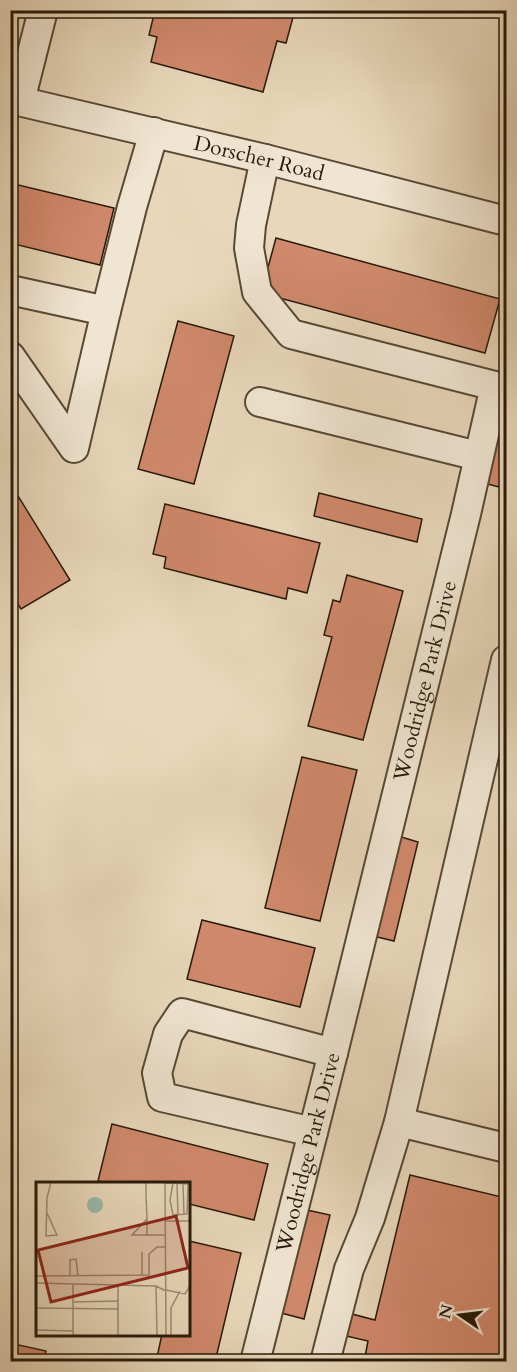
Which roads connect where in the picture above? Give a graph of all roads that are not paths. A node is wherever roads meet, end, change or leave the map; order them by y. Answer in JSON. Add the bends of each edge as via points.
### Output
{"nodes":[{"id":1,"x":43,"y":10,"type":"edge"},
{"id":2,"x":15,"y":100,"type":"edge"},
{"id":3,"x":154,"y":132,"type":"junction"},
{"id":4,"x":265,"y":159,"type":"junction"},
{"id":5,"x":507,"y":221,"type":"edge"},
{"id":6,"x":10,"y":290,"type":"edge"},
{"id":7,"x":106,"y":311,"type":"junction"},
{"id":8,"x":10,"y":356,"type":"edge"},
{"id":9,"x":260,"y":402,"type":"dead end"},
{"id":10,"x":478,"y":456,"type":"junction"},
{"id":11,"x":507,"y":660,"type":"edge"},
{"id":12,"x":502,"y":696,"type":"edge"},
{"id":13,"x":333,"y":1053,"type":"junction"},
{"id":14,"x":399,"y":1122,"type":"junction"},
{"id":15,"x":313,"y":1132,"type":"junction"},
{"id":16,"x":507,"y":1148,"type":"edge"},
{"id":17,"x":255,"y":1362,"type":"edge"},
{"id":18,"x":325,"y":1362,"type":"edge"}],
"edges":[{"from":1,"to":2,"type":"street"},
{"from":2,"to":3,"type":"street","name":"Dorscher Road"},
{"from":3,"to":4,"type":"street","name":"Dorscher Road"},
{"from":3,"to":7,"type":"street"},
{"from":4,"to":5,"type":"street","name":"Dorscher Road"},
{"from":4,"to":10,"type":"street","name":"Woodridge Park Drive","via":[[249,248],[258,292],[291,334],[495,386]]},
{"from":6,"to":7,"type":"street"},
{"from":7,"to":8,"type":"street","via":[[74,448]]},
{"from":9,"to":10,"type":"street"},
{"from":10,"to":13,"type":"street","name":"Woodridge Park Drive"},
{"from":11,"to":12,"type":"street"},
{"from":12,"to":14,"type":"street"},
{"from":13,"to":15,"type":"street","name":"Woodridge Park Drive"},
{"from":13,"to":15,"type":"street","via":[[182,1013],[168,1034],[157,1073],[162,1097]]},
{"from":14,"to":16,"type":"street"},
{"from":14,"to":18,"type":"street","via":[[370,1218],[349,1269]]},
{"from":15,"to":17,"type":"street","name":"Woodridge Park Drive"}]}
